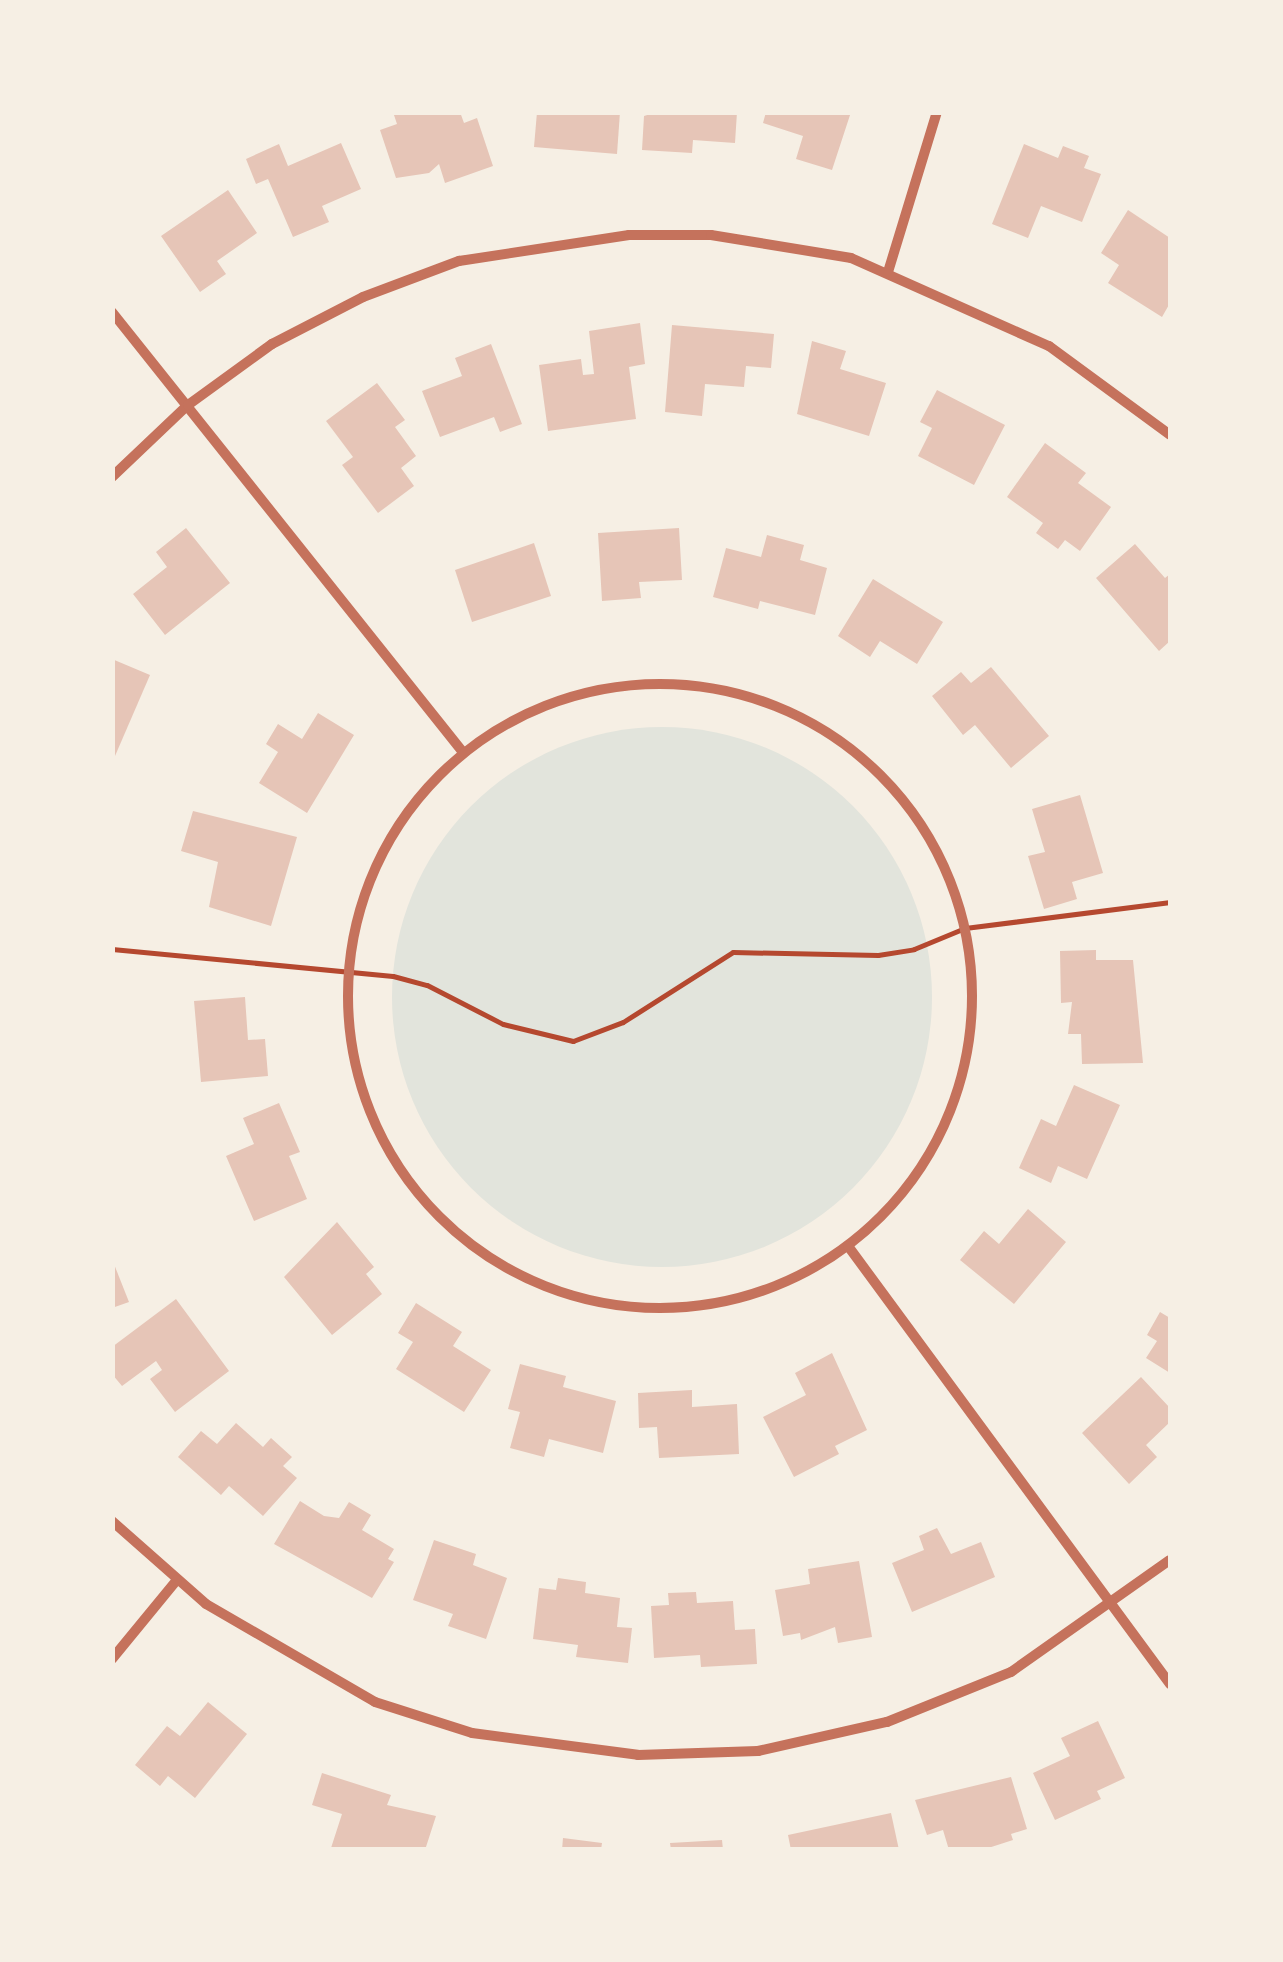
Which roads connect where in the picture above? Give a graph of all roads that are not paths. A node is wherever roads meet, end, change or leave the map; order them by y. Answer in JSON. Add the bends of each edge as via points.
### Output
{"nodes":[{"id":1,"x":938,"y":112,"type":"edge"},
{"id":2,"x":888,"y":272,"type":"junction"},
{"id":3,"x":112,"y":312,"type":"edge"},
{"id":4,"x":188,"y":406,"type":"junction"},
{"id":5,"x":1170,"y":434,"type":"edge"},
{"id":6,"x":112,"y":477,"type":"edge"},
{"id":7,"x":462,"y":751,"type":"junction"},
{"id":8,"x":848,"y":1246,"type":"junction"},
{"id":9,"x":112,"y":1521,"type":"edge"},
{"id":10,"x":1170,"y":1560,"type":"edge"},
{"id":11,"x":176,"y":1580,"type":"junction"},
{"id":12,"x":1112,"y":1604,"type":"junction"},
{"id":13,"x":112,"y":1659,"type":"edge"},
{"id":14,"x":1170,"y":1684,"type":"edge"}],
"edges":[{"from":1,"to":2,"type":"street"},
{"from":2,"to":4,"type":"street","via":[[788,244],[711,236],[542,244],[459,261],[363,297],[272,344]]},
{"from":2,"to":5,"type":"street","via":[[1049,346]]},
{"from":3,"to":4,"type":"street"},
{"from":4,"to":6,"type":"street"},
{"from":4,"to":7,"type":"street"},
{"from":7,"to":8,"type":"street","via":[[415,799],[368,878],[346,972],[350,1048],[368,1113],[422,1201],[494,1262],[572,1298],[658,1310],[740,1299],[797,1278]]},
{"from":7,"to":8,"type":"street","via":[[556,698],[661,681],[738,691],[820,725],[883,775],[922,823],[965,928],[972,980],[960,1085],[927,1159],[892,1206]]},
{"from":8,"to":12,"type":"street"},
{"from":9,"to":11,"type":"street"},
{"from":10,"to":12,"type":"street"},
{"from":11,"to":12,"type":"street","via":[[261,1639],[375,1702],[472,1733],[638,1755],[758,1751],[887,1722],[1011,1672]]},
{"from":11,"to":13,"type":"street"},
{"from":12,"to":14,"type":"street"}]}
